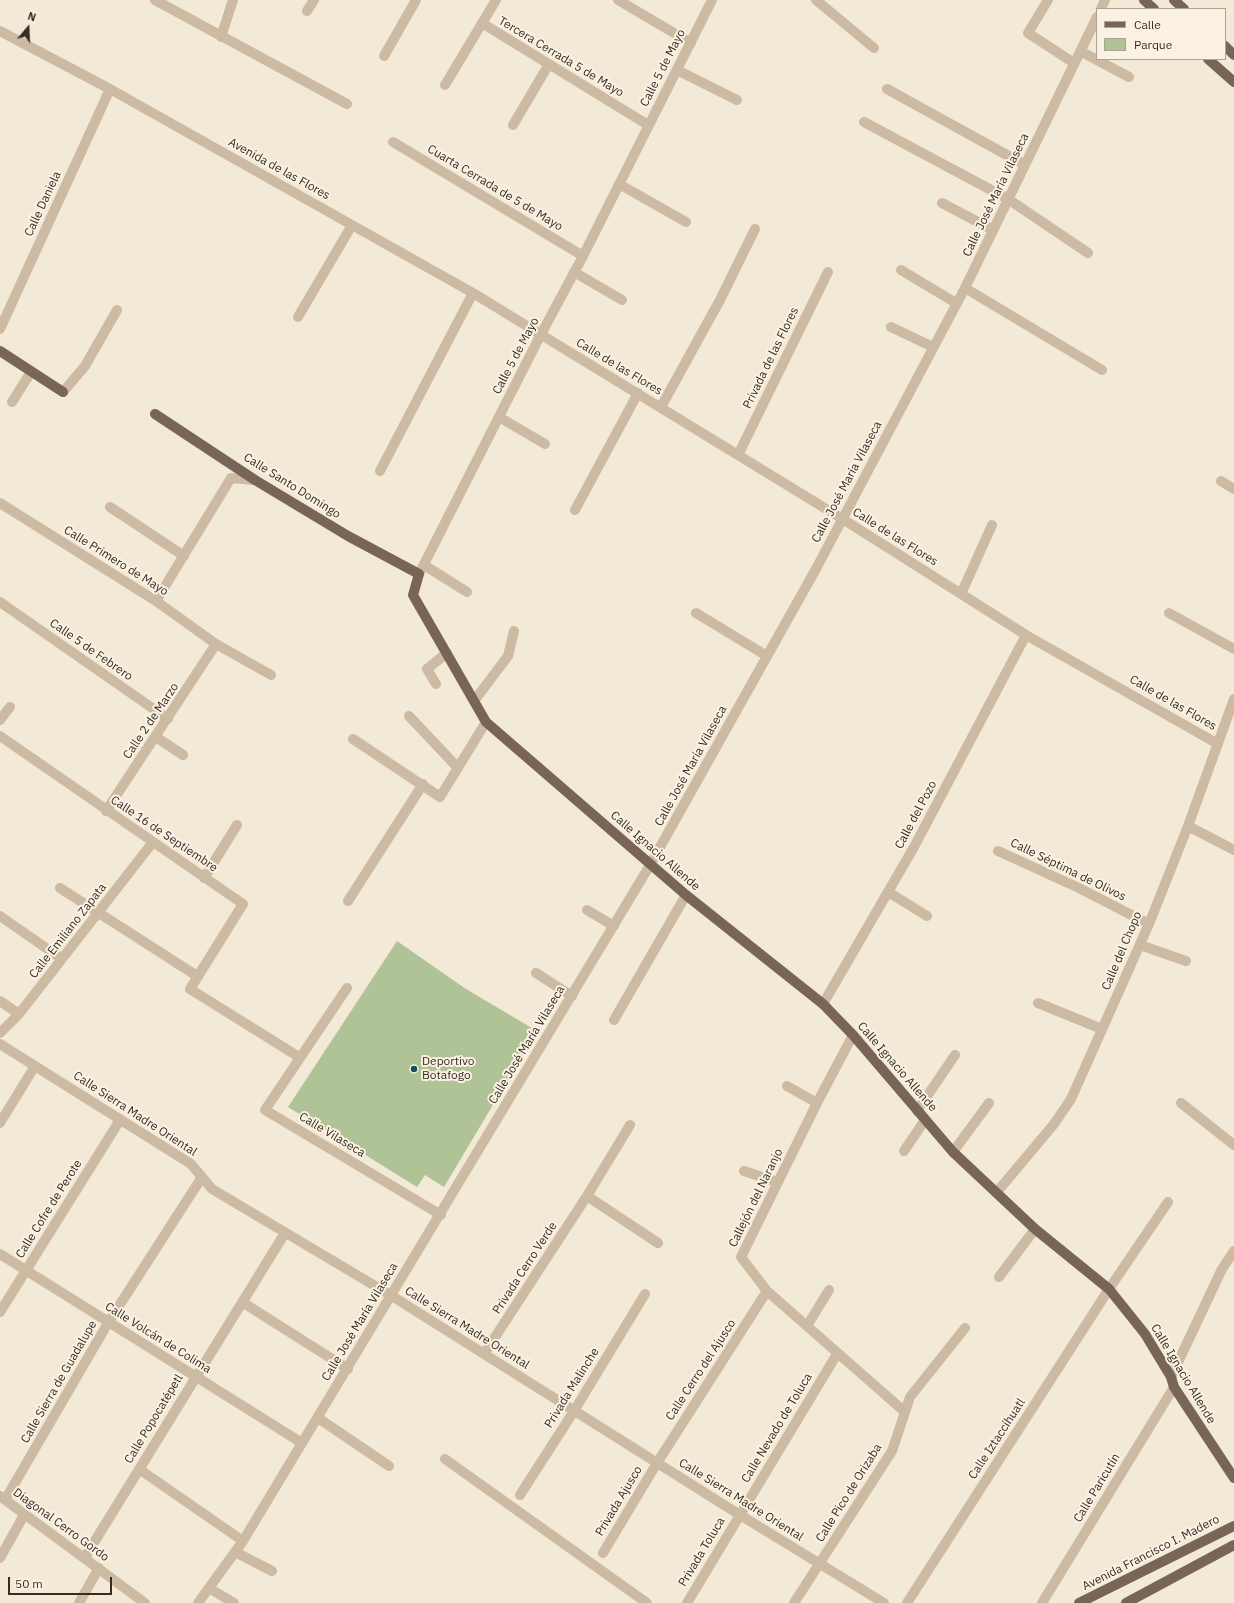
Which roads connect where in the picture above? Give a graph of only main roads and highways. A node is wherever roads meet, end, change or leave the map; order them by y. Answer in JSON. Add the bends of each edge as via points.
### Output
{"nodes":[{"id":1,"x":1144,"y":0,"type":"edge"},
{"id":2,"x":1174,"y":0,"type":"edge"},
{"id":3,"x":1153,"y":8,"type":"edge"},
{"id":4,"x":1183,"y":8,"type":"edge"},
{"id":5,"x":1226,"y":47,"type":"edge"},
{"id":6,"x":1234,"y":55,"type":"edge"},
{"id":7,"x":1209,"y":60,"type":"edge"},
{"id":8,"x":1234,"y":82,"type":"edge"},
{"id":9,"x":0,"y":351,"type":"edge"},
{"id":10,"x":63,"y":392,"type":"road end"},
{"id":11,"x":155,"y":414,"type":"dead end"},
{"id":12,"x":421,"y":570,"type":"joint"},
{"id":13,"x":486,"y":722,"type":"joint"},
{"id":14,"x":1234,"y":1478,"type":"edge"},
{"id":15,"x":1234,"y":1526,"type":"edge"},
{"id":16,"x":1234,"y":1545,"type":"edge"},
{"id":17,"x":1079,"y":1603,"type":"edge"},
{"id":18,"x":1126,"y":1603,"type":"edge"}],
"edges":[{"from":1,"to":3,"type":"main road"},
{"from":2,"to":4,"type":"main road"},
{"from":5,"to":6,"type":"main road"},
{"from":7,"to":8,"type":"main road"},
{"from":9,"to":10,"type":"main road"},
{"from":11,"to":12,"type":"main road","name":"Calle Santo Domingo","via":[[255,480],[348,536]]},
{"from":12,"to":13,"type":"main road","name":"Calle 5 de Mayo","via":[[414,595]]},
{"from":13,"to":14,"type":"main road","name":"Calle Ignacio Allende","via":[[650,865],[823,1004],[853,1035],[953,1152],[1035,1229],[1109,1290],[1145,1334],[1172,1382]]},
{"from":15,"to":17,"type":"main road","name":"Avenida Francisco I. Madero"},
{"from":16,"to":18,"type":"main road"}]}
